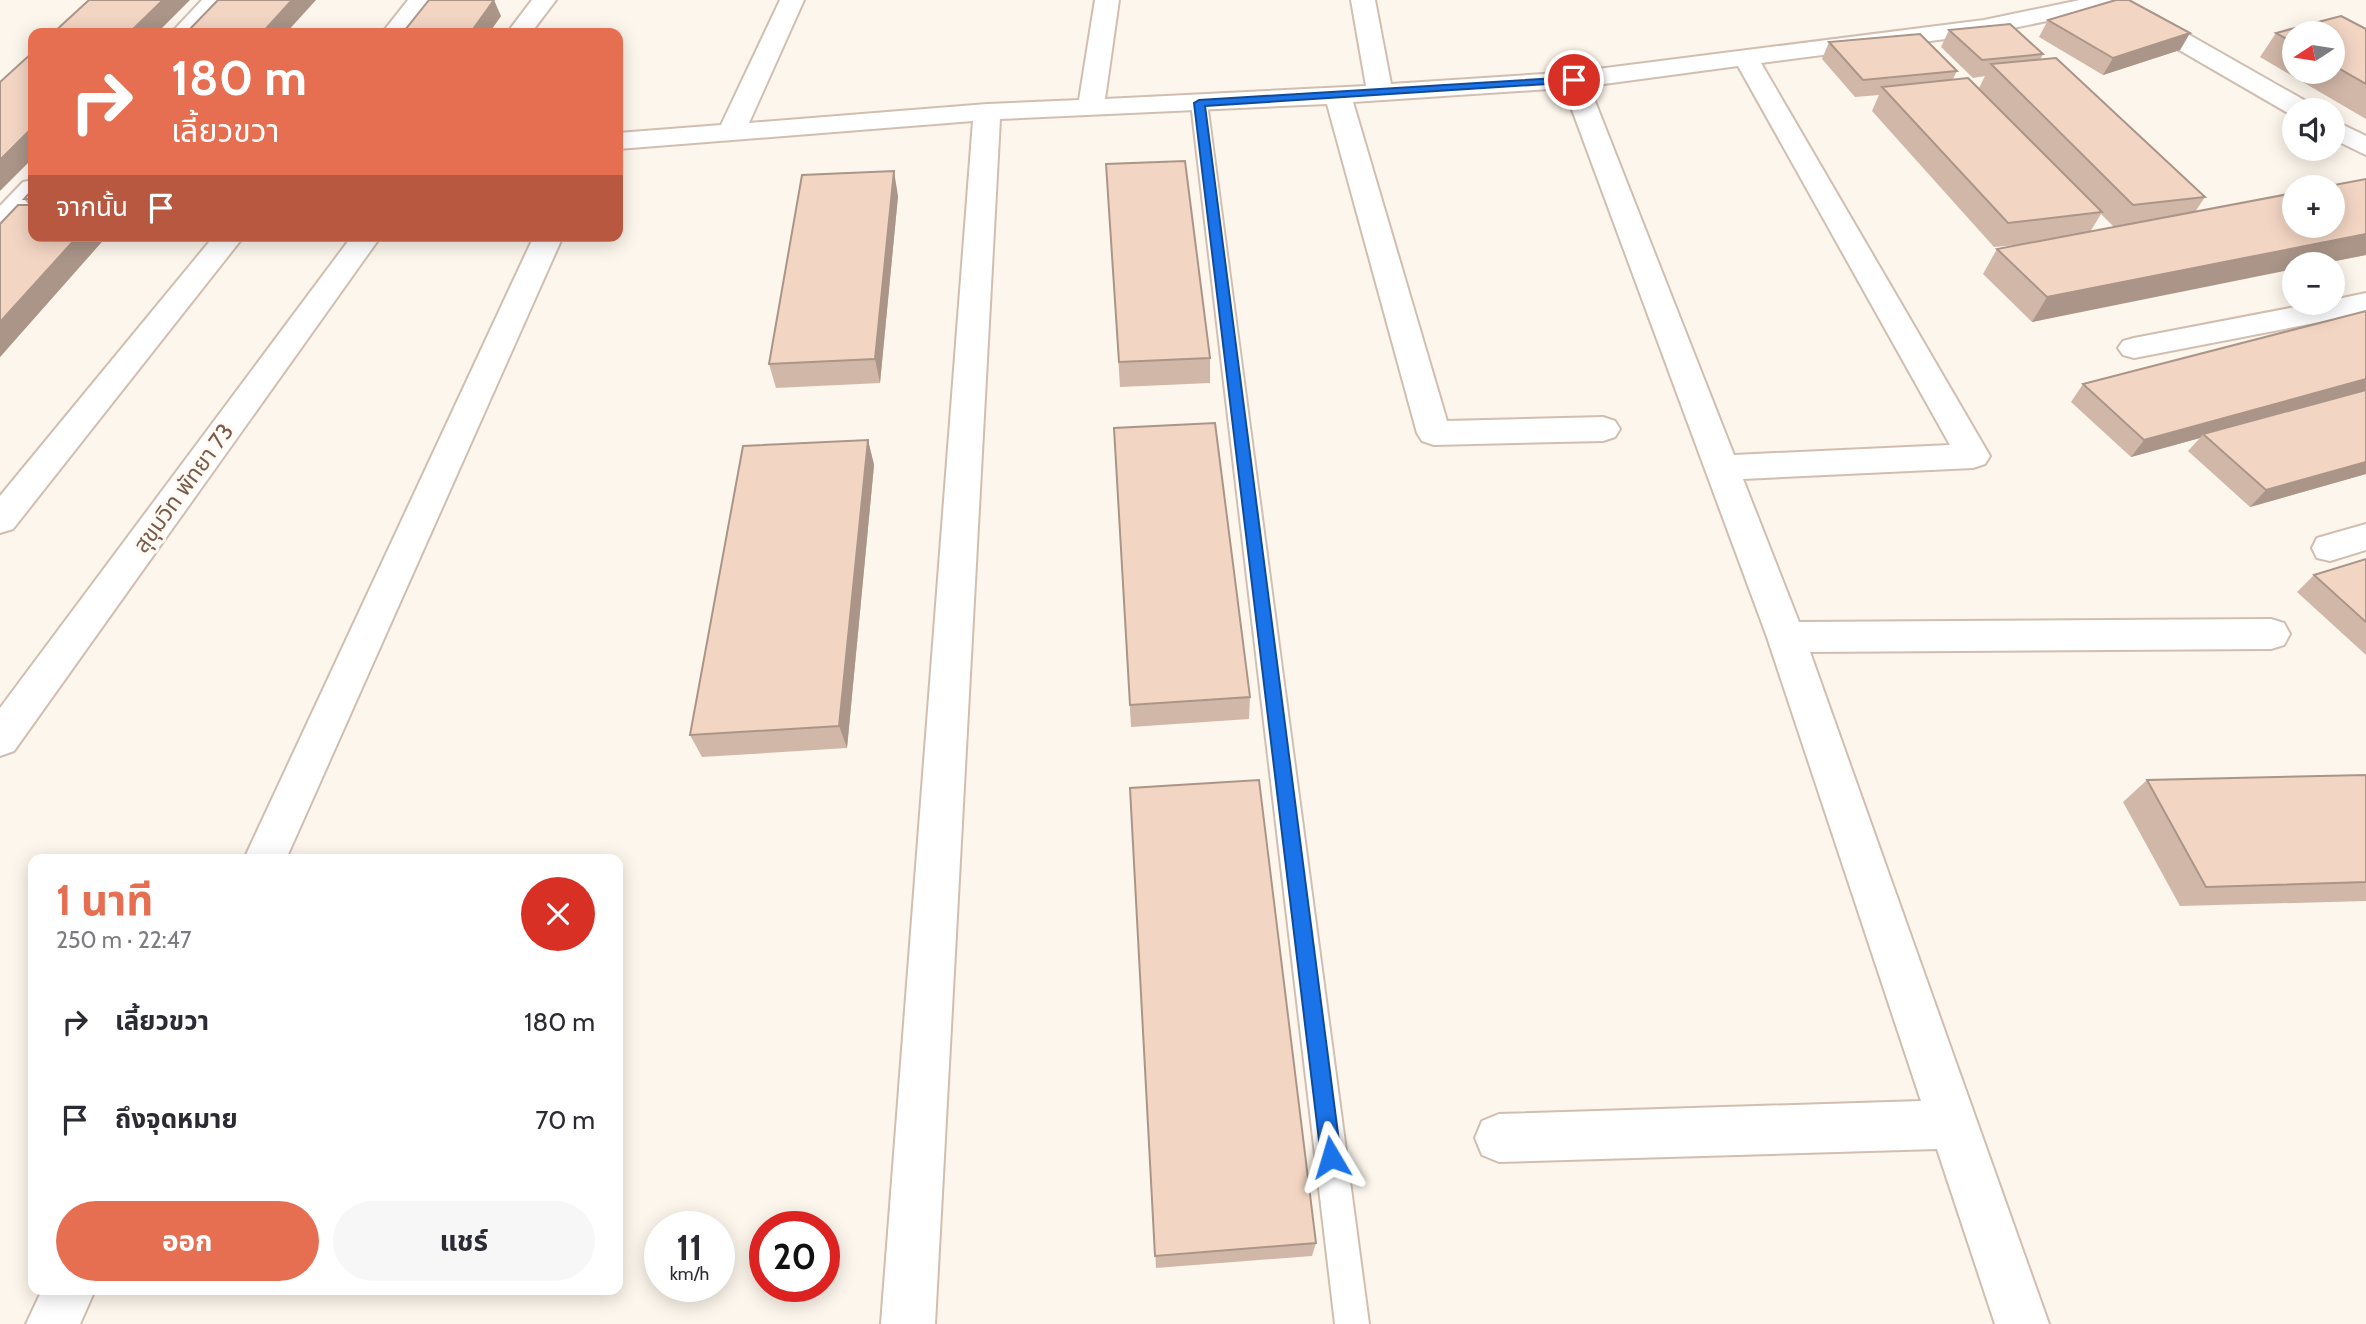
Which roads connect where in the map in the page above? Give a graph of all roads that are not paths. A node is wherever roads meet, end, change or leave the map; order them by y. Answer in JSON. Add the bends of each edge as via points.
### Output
{"nodes":[{"id":1,"x":216,"y":0,"type":"edge"},
{"id":2,"x":421,"y":0,"type":"edge"},
{"id":3,"x":544,"y":0,"type":"edge"},
{"id":4,"x":792,"y":0,"type":"edge"},
{"id":5,"x":1107,"y":0,"type":"edge"},
{"id":6,"x":1363,"y":0,"type":"edge"},
{"id":7,"x":2113,"y":1,"type":"edge"},
{"id":8,"x":188,"y":28,"type":"edge"},
{"id":9,"x":398,"y":28,"type":"edge"},
{"id":10,"x":523,"y":28,"type":"edge"},
{"id":11,"x":1745,"y":57,"type":"junction"},
{"id":12,"x":1574,"y":80,"type":"junction"},
{"id":13,"x":1380,"y":93,"type":"junction"},
{"id":14,"x":1338,"y":96,"type":"junction"},
{"id":15,"x":2282,"y":98,"type":"edge"},
{"id":16,"x":1199,"y":103,"type":"junction"},
{"id":17,"x":1091,"y":108,"type":"junction"},
{"id":18,"x":987,"y":112,"type":"junction"},
{"id":19,"x":731,"y":132,"type":"junction"},
{"id":20,"x":2345,"y":135,"type":"edge"},
{"id":21,"x":623,"y":141,"type":"edge"},
{"id":22,"x":2366,"y":147,"type":"edge"},
{"id":23,"x":28,"y":193,"type":"edge"},
{"id":24,"x":0,"y":222,"type":"edge"},
{"id":25,"x":225,"y":242,"type":"edge"},
{"id":26,"x":363,"y":242,"type":"edge"},
{"id":27,"x":546,"y":242,"type":"edge"},
{"id":28,"x":2366,"y":303,"type":"edge"},
{"id":29,"x":2134,"y":348,"type":"dead end"},
{"id":30,"x":1603,"y":429,"type":"dead end"},
{"id":31,"x":1723,"y":468,"type":"junction"},
{"id":32,"x":0,"y":520,"type":"edge"},
{"id":33,"x":2366,"y":537,"type":"edge"},
{"id":34,"x":2330,"y":548,"type":"dead end"},
{"id":35,"x":2271,"y":634,"type":"dead end"},
{"id":36,"x":1786,"y":637,"type":"junction"},
{"id":37,"x":0,"y":739,"type":"edge"},
{"id":38,"x":267,"y":854,"type":"edge"},
{"id":39,"x":1953,"y":1124,"type":"junction"},
{"id":40,"x":1499,"y":1138,"type":"dead end"},
{"id":41,"x":67,"y":1295,"type":"edge"},
{"id":42,"x":53,"y":1324,"type":"edge"},
{"id":43,"x":908,"y":1324,"type":"edge"},
{"id":44,"x":1352,"y":1324,"type":"edge"},
{"id":45,"x":2022,"y":1324,"type":"edge"}],
"edges":[{"from":1,"to":8,"type":"street"},
{"from":2,"to":9,"type":"street"},
{"from":3,"to":10,"type":"street"},
{"from":4,"to":19,"type":"street"},
{"from":5,"to":17,"type":"street"},
{"from":6,"to":13,"type":"street"},
{"from":7,"to":11,"type":"street","via":[[1977,18],[1925,45]]},
{"from":7,"to":15,"type":"street"},
{"from":11,"to":12,"type":"street"},
{"from":11,"to":31,"type":"street","via":[[1973,456]]},
{"from":12,"to":13,"type":"street"},
{"from":12,"to":31,"type":"street"},
{"from":13,"to":14,"type":"street"},
{"from":14,"to":16,"type":"street"},
{"from":14,"to":30,"type":"street","via":[[1434,432]]},
{"from":16,"to":17,"type":"street"},
{"from":16,"to":44,"type":"lane"},
{"from":17,"to":18,"type":"street"},
{"from":18,"to":19,"type":"street"},
{"from":18,"to":43,"type":"street"},
{"from":19,"to":21,"type":"street"},
{"from":20,"to":22,"type":"street"},
{"from":23,"to":24,"type":"street"},
{"from":25,"to":32,"type":"street"},
{"from":26,"to":37,"type":"street","name":"สุขุมวิท พัทยา 73"},
{"from":27,"to":38,"type":"street"},
{"from":28,"to":29,"type":"street"},
{"from":31,"to":36,"type":"street"},
{"from":33,"to":34,"type":"street"},
{"from":35,"to":36,"type":"street"},
{"from":36,"to":39,"type":"street"},
{"from":39,"to":40,"type":"street"},
{"from":39,"to":45,"type":"street"},
{"from":41,"to":42,"type":"street"}]}
